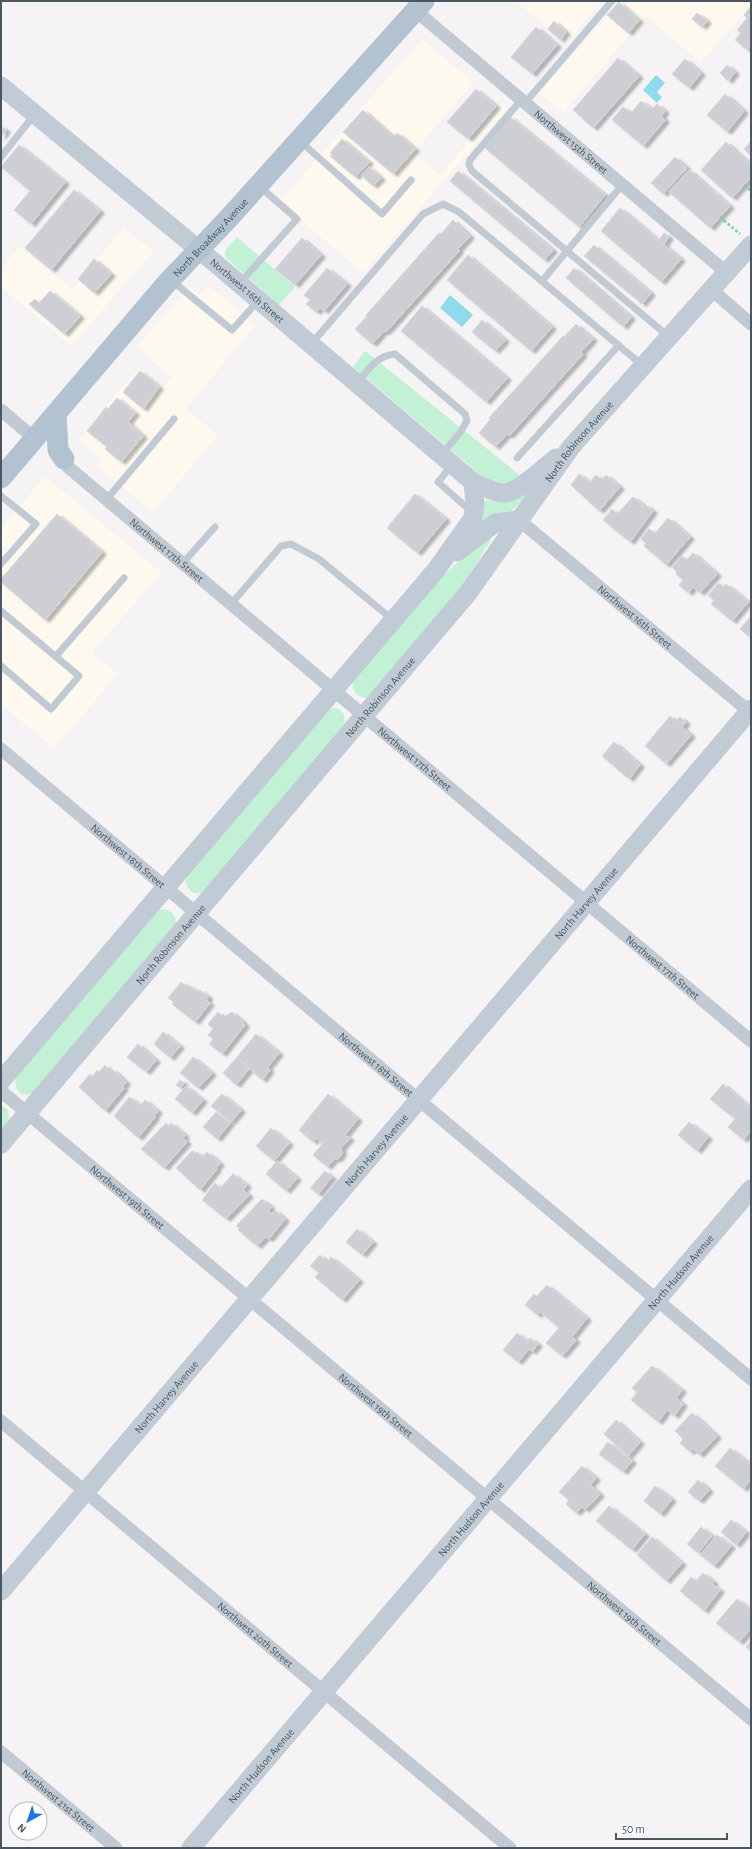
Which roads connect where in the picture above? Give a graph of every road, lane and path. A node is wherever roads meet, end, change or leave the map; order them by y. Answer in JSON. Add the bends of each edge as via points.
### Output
{"nodes":[{"id":1,"x":612,"y":1,"type":"edge"},
{"id":2,"x":420,"y":6,"type":"edge"},
{"id":3,"x":1,"y":86,"type":"edge"},
{"id":4,"x":523,"y":101,"type":"junction"},
{"id":5,"x":35,"y":114,"type":"junction"},
{"id":6,"x":299,"y":140,"type":"junction"},
{"id":7,"x":1,"y":157,"type":"edge"},
{"id":8,"x":411,"y":180,"type":"dead end"},
{"id":9,"x":258,"y":184,"type":"junction"},
{"id":10,"x":622,"y":184,"type":"junction"},
{"id":11,"x":744,"y":185,"type":"dead end"},
{"id":12,"x":751,"y":191,"type":"edge"},
{"id":13,"x":720,"y":217,"type":"dead end"},
{"id":14,"x":748,"y":242,"type":"edge"},
{"id":15,"x":197,"y":250,"type":"junction"},
{"id":16,"x":567,"y":251,"type":"junction"},
{"id":17,"x":727,"y":273,"type":"junction"},
{"id":18,"x":170,"y":279,"type":"junction"},
{"id":19,"x":542,"y":281,"type":"junction"},
{"id":20,"x":239,"y":284,"type":"junction"},
{"id":21,"x":712,"y":290,"type":"junction"},
{"id":22,"x":258,"y":300,"type":"junction"},
{"id":23,"x":751,"y":324,"type":"edge"},
{"id":24,"x":670,"y":338,"type":"junction"},
{"id":25,"x":310,"y":344,"type":"junction"},
{"id":26,"x":619,"y":345,"type":"junction"},
{"id":27,"x":643,"y":367,"type":"junction"},
{"id":28,"x":357,"y":384,"type":"junction"},
{"id":29,"x":1,"y":410,"type":"edge"},
{"id":30,"x":56,"y":414,"type":"junction"},
{"id":31,"x":174,"y":419,"type":"dead end"},
{"id":32,"x":35,"y":439,"type":"junction"},
{"id":33,"x":571,"y":447,"type":"junction"},
{"id":34,"x":517,"y":458,"type":"dead end"},
{"id":35,"x":64,"y":459,"type":"joint"},
{"id":36,"x":447,"y":460,"type":"junction"},
{"id":37,"x":1,"y":478,"type":"edge"},
{"id":38,"x":473,"y":482,"type":"junction"},
{"id":39,"x":1,"y":496,"type":"edge"},
{"id":40,"x":107,"y":499,"type":"junction"},
{"id":41,"x":474,"y":513,"type":"junction"},
{"id":42,"x":519,"y":520,"type":"junction"},
{"id":43,"x":215,"y":527,"type":"dead end"},
{"id":44,"x":183,"y":563,"type":"junction"},
{"id":45,"x":1,"y":564,"type":"edge"},
{"id":46,"x":436,"y":570,"type":"junction"},
{"id":47,"x":124,"y":578,"type":"dead end"},
{"id":48,"x":231,"y":604,"type":"junction"},
{"id":49,"x":1,"y":611,"type":"edge"},
{"id":50,"x":394,"y":620,"type":"junction"},
{"id":51,"x":56,"y":656,"type":"junction"},
{"id":52,"x":1,"y":666,"type":"edge"},
{"id":53,"x":334,"y":690,"type":"junction"},
{"id":54,"x":750,"y":711,"type":"edge"},
{"id":55,"x":365,"y":716,"type":"junction"},
{"id":56,"x":1,"y":749,"type":"edge"},
{"id":57,"x":165,"y":889,"type":"junction"},
{"id":58,"x":585,"y":902,"type":"junction"},
{"id":59,"x":196,"y":914,"type":"junction"},
{"id":60,"x":751,"y":1040,"type":"edge"},
{"id":61,"x":1,"y":1081,"type":"edge"},
{"id":62,"x":1,"y":1090,"type":"edge"},
{"id":63,"x":418,"y":1100,"type":"junction"},
{"id":64,"x":28,"y":1113,"type":"junction"},
{"id":65,"x":1,"y":1144,"type":"edge"},
{"id":66,"x":751,"y":1189,"type":"edge"},
{"id":67,"x":249,"y":1298,"type":"junction"},
{"id":68,"x":657,"y":1300,"type":"junction"},
{"id":69,"x":751,"y":1380,"type":"edge"},
{"id":70,"x":1,"y":1421,"type":"edge"},
{"id":71,"x":85,"y":1492,"type":"junction"},
{"id":72,"x":488,"y":1498,"type":"junction"},
{"id":73,"x":1,"y":1591,"type":"edge"},
{"id":74,"x":324,"y":1692,"type":"junction"},
{"id":75,"x":751,"y":1719,"type":"edge"},
{"id":76,"x":1,"y":1752,"type":"edge"},
{"id":77,"x":116,"y":1848,"type":"edge"},
{"id":78,"x":191,"y":1848,"type":"edge"},
{"id":79,"x":510,"y":1848,"type":"edge"}],
"edges":[{"from":1,"to":4,"type":"lane"},
{"from":2,"to":4,"type":"street","name":"Northwest 15th Street"},
{"from":2,"to":6,"type":"main road","name":"North Broadway Avenue"},
{"from":3,"to":5,"type":"street","name":"Northwest 16th Street"},
{"from":4,"to":10,"type":"street","name":"Northwest 15th Street"},
{"from":4,"to":16,"type":"lane","via":[[482,145],[469,165],[472,171]]},
{"from":5,"to":7,"type":"lane"},
{"from":5,"to":15,"type":"street","name":"Northwest 16th Street"},
{"from":6,"to":8,"type":"lane","via":[[382,214]]},
{"from":6,"to":9,"type":"main road","name":"North Broadway Avenue"},
{"from":9,"to":15,"type":"main road","name":"North Broadway Avenue"},
{"from":9,"to":20,"type":"lane","via":[[297,219]]},
{"from":10,"to":16,"type":"lane"},
{"from":10,"to":17,"type":"street","name":"Northwest 15th Street"},
{"from":11,"to":12,"type":"path"},
{"from":13,"to":14,"type":"path"},
{"from":14,"to":17,"type":"street","name":"North Robinson Avenue"},
{"from":15,"to":18,"type":"main road","name":"North Broadway Avenue"},
{"from":15,"to":20,"type":"street","name":"Northwest 16th Street"},
{"from":16,"to":19,"type":"lane"},
{"from":16,"to":24,"type":"lane"},
{"from":17,"to":21,"type":"street","name":"North Robinson Avenue"},
{"from":18,"to":22,"type":"lane","via":[[232,330]]},
{"from":18,"to":30,"type":"main road","name":"North Broadway Avenue"},
{"from":19,"to":25,"type":"lane","via":[[459,212],[443,204],[423,214]]},
{"from":19,"to":26,"type":"lane"},
{"from":20,"to":22,"type":"street","name":"Northwest 16th Street"},
{"from":21,"to":23,"type":"street"},
{"from":21,"to":24,"type":"street","name":"North Robinson Avenue"},
{"from":22,"to":25,"type":"street","name":"Northwest 16th Street"},
{"from":24,"to":27,"type":"street","name":"North Robinson Avenue"},
{"from":25,"to":28,"type":"street","name":"Northwest 16th Street"},
{"from":26,"to":27,"type":"lane"},
{"from":26,"to":34,"type":"lane"},
{"from":27,"to":33,"type":"street","name":"North Robinson Avenue"},
{"from":28,"to":36,"type":"street","name":"Northwest 16th Street"},
{"from":28,"to":36,"type":"lane","via":[[374,362],[385,355],[395,354],[465,414],[467,421]]},
{"from":29,"to":32,"type":"street"},
{"from":30,"to":32,"type":"main road","name":"North Broadway Avenue"},
{"from":30,"to":35,"type":"main road","via":[[56,441]]},
{"from":31,"to":40,"type":"lane"},
{"from":32,"to":37,"type":"main road","name":"North Broadway Avenue"},
{"from":33,"to":38,"type":"street","name":"Northwest 16th Street","via":[[509,492],[495,492]]},
{"from":33,"to":42,"type":"street","name":"North Robinson Avenue"},
{"from":35,"to":40,"type":"street","name":"Northwest 17th Street","via":[[68,467]]},
{"from":36,"to":38,"type":"street","name":"Northwest 16th Street"},
{"from":36,"to":41,"type":"lane","via":[[438,482]]},
{"from":38,"to":41,"type":"street"},
{"from":39,"to":45,"type":"lane","via":[[36,524]]},
{"from":40,"to":44,"type":"street","name":"Northwest 17th Street"},
{"from":41,"to":46,"type":"street","via":[[460,538]]},
{"from":42,"to":46,"type":"street","via":[[504,521],[490,526]]},
{"from":42,"to":54,"type":"street","name":"Northwest 16th Street"},
{"from":42,"to":55,"type":"street","name":"North Robinson Avenue","via":[[468,593]]},
{"from":43,"to":44,"type":"lane"},
{"from":44,"to":48,"type":"street","name":"Northwest 17th Street"},
{"from":46,"to":50,"type":"street"},
{"from":47,"to":51,"type":"lane"},
{"from":48,"to":50,"type":"lane","via":[[281,546],[291,544],[319,559]]},
{"from":48,"to":53,"type":"street","name":"Northwest 17th Street"},
{"from":49,"to":51,"type":"lane"},
{"from":50,"to":53,"type":"street"},
{"from":51,"to":52,"type":"lane","via":[[79,676],[51,709]]},
{"from":53,"to":55,"type":"street","name":"Northwest 17th Street"},
{"from":53,"to":57,"type":"street"},
{"from":54,"to":58,"type":"street","name":"North Harvey Avenue"},
{"from":55,"to":58,"type":"street","name":"Northwest 17th Street"},
{"from":55,"to":59,"type":"street","name":"North Robinson Avenue"},
{"from":56,"to":57,"type":"street","name":"Northwest 18th Street"},
{"from":57,"to":59,"type":"street","name":"Northwest 18th Street"},
{"from":57,"to":61,"type":"street"},
{"from":58,"to":60,"type":"street","name":"Northwest 17th Street"},
{"from":58,"to":63,"type":"street","name":"North Harvey Avenue"},
{"from":59,"to":63,"type":"street","name":"Northwest 18th Street"},
{"from":59,"to":64,"type":"street","name":"North Robinson Avenue"},
{"from":62,"to":64,"type":"street","name":"Northwest 19th Street"},
{"from":63,"to":67,"type":"street","name":"North Harvey Avenue"},
{"from":63,"to":68,"type":"street","name":"Northwest 18th Street"},
{"from":64,"to":65,"type":"street","name":"North Robinson Avenue"},
{"from":64,"to":67,"type":"street","name":"Northwest 19th Street"},
{"from":66,"to":68,"type":"street","name":"North Hudson Avenue"},
{"from":67,"to":71,"type":"street","name":"North Harvey Avenue"},
{"from":67,"to":72,"type":"street","name":"Northwest 19th Street"},
{"from":68,"to":69,"type":"street","name":"Northwest 18th Street"},
{"from":68,"to":72,"type":"street","name":"North Hudson Avenue"},
{"from":70,"to":71,"type":"street","name":"Northwest 20th Street"},
{"from":71,"to":73,"type":"street","name":"North Harvey Avenue"},
{"from":71,"to":74,"type":"street","name":"Northwest 20th Street"},
{"from":72,"to":74,"type":"street","name":"North Hudson Avenue"},
{"from":72,"to":75,"type":"street","name":"Northwest 19th Street"},
{"from":74,"to":78,"type":"street","name":"North Hudson Avenue"},
{"from":74,"to":79,"type":"street","name":"Northwest 20th Street"},
{"from":76,"to":77,"type":"street","name":"Northwest 21st Street"}]}
